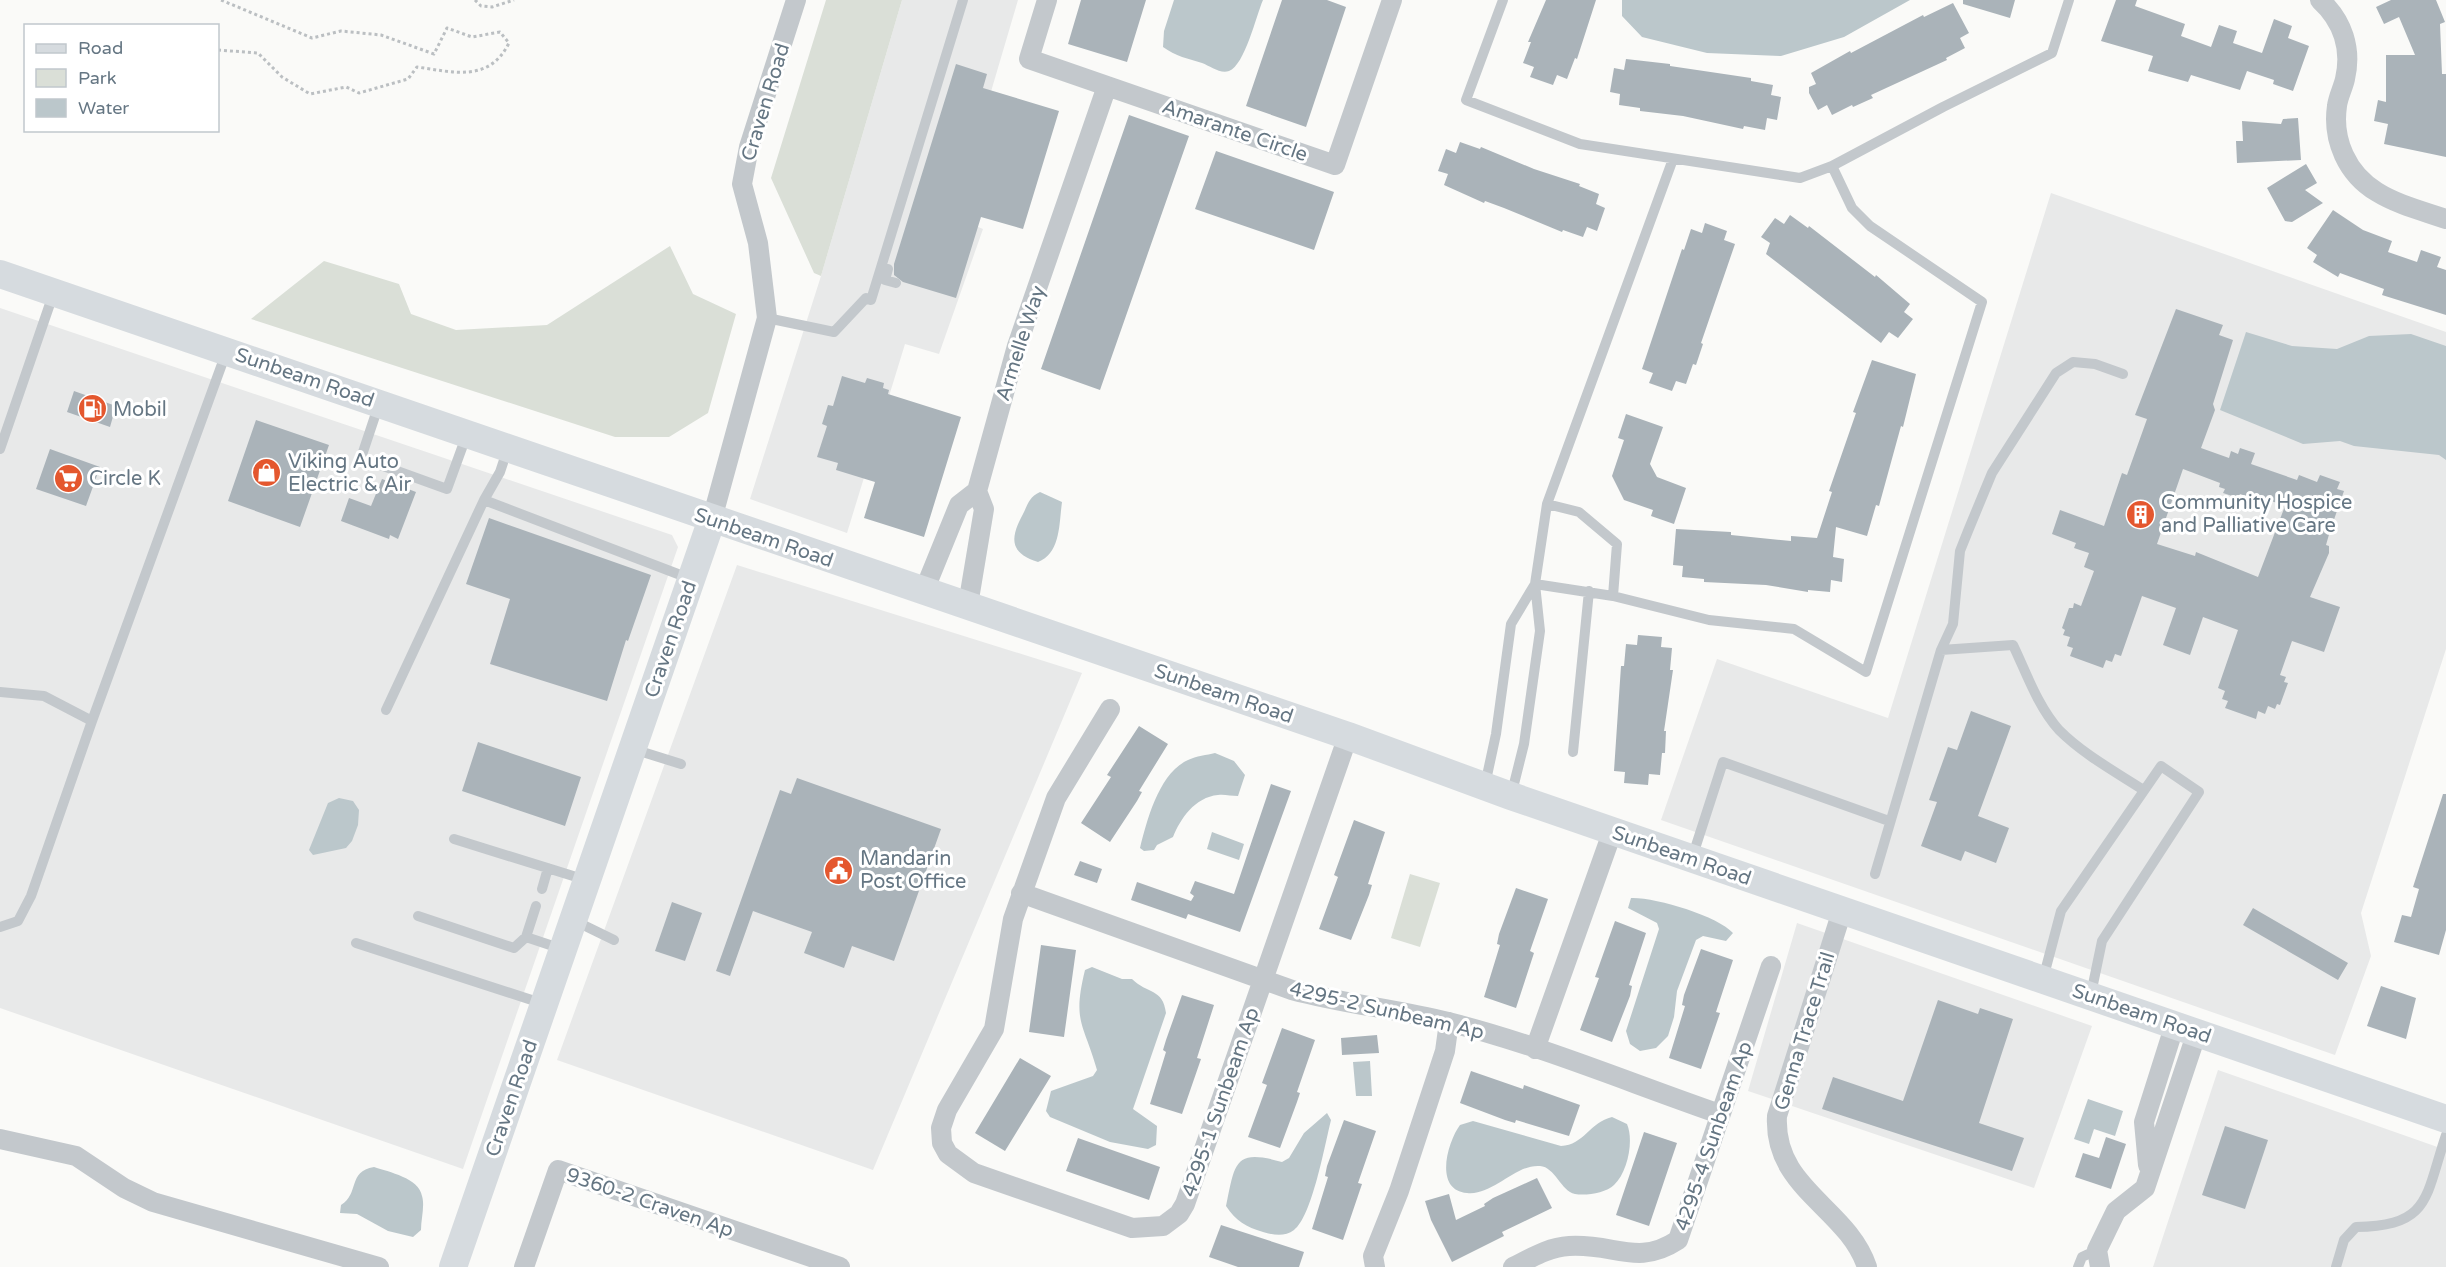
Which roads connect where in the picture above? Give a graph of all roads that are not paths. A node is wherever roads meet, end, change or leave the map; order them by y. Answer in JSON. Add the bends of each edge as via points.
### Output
{"nodes":[{"id":1,"x":796,"y":0,"type":"edge"},
{"id":2,"x":963,"y":0,"type":"edge"},
{"id":3,"x":1047,"y":0,"type":"edge"},
{"id":4,"x":1392,"y":0,"type":"edge"},
{"id":5,"x":1503,"y":0,"type":"edge"},
{"id":6,"x":2069,"y":0,"type":"edge"},
{"id":7,"x":2320,"y":0,"type":"edge"},
{"id":8,"x":1107,"y":86,"type":"junction"},
{"id":9,"x":1673,"y":159,"type":"junction"},
{"id":10,"x":1832,"y":166,"type":"junction"},
{"id":11,"x":2446,"y":219,"type":"edge"},
{"id":12,"x":889,"y":263,"type":"junction"},
{"id":13,"x":0,"y":274,"type":"edge"},
{"id":14,"x":896,"y":284,"type":"dead end"},
{"id":15,"x":54,"y":292,"type":"junction"},
{"id":16,"x":767,"y":318,"type":"junction"},
{"id":17,"x":227,"y":350,"type":"junction"},
{"id":18,"x":2123,"y":374,"type":"dead end"},
{"id":19,"x":379,"y":403,"type":"junction"},
{"id":20,"x":467,"y":434,"type":"junction"},
{"id":21,"x":508,"y":448,"type":"junction"},
{"id":22,"x":0,"y":450,"type":"edge"},
{"id":23,"x":977,"y":491,"type":"junction"},
{"id":24,"x":484,"y":500,"type":"junction"},
{"id":25,"x":1547,"y":504,"type":"junction"},
{"id":26,"x":712,"y":519,"type":"junction"},
{"id":27,"x":691,"y":579,"type":"junction"},
{"id":28,"x":1535,"y":584,"type":"junction"},
{"id":29,"x":924,"y":591,"type":"junction"},
{"id":30,"x":1589,"y":591,"type":"junction"},
{"id":31,"x":1613,"y":596,"type":"junction"},
{"id":32,"x":968,"y":606,"type":"junction"},
{"id":33,"x":1941,"y":650,"type":"junction"},
{"id":34,"x":0,"y":692,"type":"edge"},
{"id":35,"x":1110,"y":709,"type":"dead end"},
{"id":36,"x":386,"y":710,"type":"dead end"},
{"id":37,"x":92,"y":721,"type":"junction"},
{"id":38,"x":1348,"y":736,"type":"junction"},
{"id":39,"x":632,"y":749,"type":"junction"},
{"id":40,"x":1572,"y":752,"type":"dead end"},
{"id":41,"x":681,"y":764,"type":"dead end"},
{"id":42,"x":1485,"y":786,"type":"junction"},
{"id":43,"x":2142,"y":789,"type":"junction"},
{"id":44,"x":1511,"y":796,"type":"junction"},
{"id":45,"x":1889,"y":820,"type":"junction"},
{"id":46,"x":1613,"y":830,"type":"junction"},
{"id":47,"x":454,"y":839,"type":"dead end"},
{"id":48,"x":1692,"y":858,"type":"junction"},
{"id":49,"x":548,"y":868,"type":"junction"},
{"id":50,"x":1875,"y":874,"type":"dead end"},
{"id":51,"x":586,"y":880,"type":"junction"},
{"id":52,"x":542,"y":889,"type":"dead end"},
{"id":53,"x":1021,"y":893,"type":"junction"},
{"id":54,"x":536,"y":906,"type":"dead end"},
{"id":55,"x":1842,"y":911,"type":"junction"},
{"id":56,"x":418,"y":916,"type":"dead end"},
{"id":57,"x":573,"y":920,"type":"junction"},
{"id":58,"x":0,"y":927,"type":"edge"},
{"id":59,"x":526,"y":937,"type":"junction"},
{"id":60,"x":614,"y":940,"type":"dead end"},
{"id":61,"x":356,"y":943,"type":"dead end"},
{"id":62,"x":563,"y":949,"type":"junction"},
{"id":63,"x":1771,"y":966,"type":"dead end"},
{"id":64,"x":1263,"y":979,"type":"junction"},
{"id":65,"x":2043,"y":979,"type":"junction"},
{"id":66,"x":2091,"y":995,"type":"junction"},
{"id":67,"x":544,"y":1004,"type":"junction"},
{"id":68,"x":1449,"y":1022,"type":"junction"},
{"id":69,"x":2186,"y":1028,"type":"junction"},
{"id":70,"x":1535,"y":1049,"type":"junction"},
{"id":71,"x":1720,"y":1114,"type":"junction"},
{"id":72,"x":2446,"y":1119,"type":"edge"},
{"id":73,"x":2446,"y":1135,"type":"edge"},
{"id":74,"x":0,"y":1139,"type":"edge"},
{"id":75,"x":2098,"y":1258,"type":"edge"},
{"id":76,"x":379,"y":1267,"type":"edge"},
{"id":77,"x":453,"y":1267,"type":"edge"},
{"id":78,"x":524,"y":1267,"type":"edge"},
{"id":79,"x":840,"y":1267,"type":"edge"},
{"id":80,"x":1375,"y":1267,"type":"edge"},
{"id":81,"x":1513,"y":1267,"type":"edge"},
{"id":82,"x":1867,"y":1267,"type":"edge"},
{"id":83,"x":2078,"y":1267,"type":"edge"},
{"id":84,"x":2336,"y":1267,"type":"edge"}],
"edges":[{"from":1,"to":16,"type":"street","name":"Craven Road","via":[[749,147],[742,184],[758,243]]},
{"from":2,"to":12,"type":"lane"},
{"from":3,"to":8,"type":"street","name":"Amarante Circle","via":[[1029,59]]},
{"from":4,"to":8,"type":"street","name":"Amarante Circle","via":[[1335,165]]},
{"from":5,"to":9,"type":"lane","via":[[1466,100],[1580,144]]},
{"from":6,"to":10,"type":"lane","via":[[2052,53]]},
{"from":7,"to":11,"type":"street","via":[[2335,17],[2346,40],[2348,63],[2335,123],[2346,162],[2375,191]]},
{"from":8,"to":23,"type":"street","name":"Armelle Way","via":[[1017,346]]},
{"from":9,"to":10,"type":"lane","via":[[1800,178]]},
{"from":9,"to":25,"type":"lane"},
{"from":10,"to":31,"type":"lane","via":[[1852,208],[1870,226],[1982,302],[1866,672],[1794,629],[1709,620]]},
{"from":12,"to":14,"type":"lane","via":[[885,280]]},
{"from":12,"to":16,"type":"lane","via":[[871,300],[866,298],[834,332]]},
{"from":13,"to":15,"type":"street","name":"Sunbeam Road"},
{"from":15,"to":17,"type":"street","name":"Sunbeam Road"},
{"from":15,"to":22,"type":"lane"},
{"from":16,"to":26,"type":"street","name":"Craven Road"},
{"from":17,"to":19,"type":"street","name":"Sunbeam Road"},
{"from":17,"to":37,"type":"lane"},
{"from":18,"to":33,"type":"lane","via":[[2095,364],[2073,362],[2056,373],[1992,473],[1960,551],[1953,624]]},
{"from":19,"to":20,"type":"street","name":"Sunbeam Road"},
{"from":19,"to":20,"type":"lane","via":[[361,458],[447,489]]},
{"from":20,"to":21,"type":"street","name":"Sunbeam Road"},
{"from":21,"to":24,"type":"lane"},
{"from":21,"to":26,"type":"street","name":"Sunbeam Road"},
{"from":23,"to":29,"type":"street","via":[[959,505]]},
{"from":23,"to":32,"type":"street","name":"Armelle Way","via":[[984,509]]},
{"from":24,"to":27,"type":"lane"},
{"from":24,"to":36,"type":"lane"},
{"from":25,"to":28,"type":"lane"},
{"from":25,"to":31,"type":"lane","via":[[1580,512],[1617,544]]},
{"from":26,"to":27,"type":"street","name":"Craven Road"},
{"from":26,"to":29,"type":"street","name":"Sunbeam Road"},
{"from":27,"to":39,"type":"street","name":"Craven Road"},
{"from":28,"to":30,"type":"lane"},
{"from":28,"to":42,"type":"lane","via":[[1511,624]]},
{"from":28,"to":44,"type":"lane","via":[[1540,631],[1524,744]]},
{"from":29,"to":32,"type":"street","name":"Sunbeam Road"},
{"from":30,"to":31,"type":"lane"},
{"from":30,"to":40,"type":"lane"},
{"from":32,"to":38,"type":"street","name":"Sunbeam Road"},
{"from":33,"to":43,"type":"lane","via":[[2013,645],[2058,729],[2082,750]]},
{"from":33,"to":45,"type":"lane"},
{"from":34,"to":37,"type":"lane","via":[[44,696]]},
{"from":35,"to":53,"type":"street","name":"4295-1 Sunbeam Ap","via":[[1056,798]]},
{"from":37,"to":58,"type":"lane","via":[[32,896],[18,921]]},
{"from":38,"to":42,"type":"street","name":"Sunbeam Road"},
{"from":38,"to":64,"type":"street","name":"4295-1 Sunbeam Ap"},
{"from":39,"to":41,"type":"lane"},
{"from":39,"to":51,"type":"street","name":"Craven Road"},
{"from":42,"to":44,"type":"street","name":"Sunbeam Road"},
{"from":43,"to":65,"type":"lane","via":[[2061,911]]},
{"from":43,"to":66,"type":"lane","via":[[2161,766],[2199,792],[2102,941]]},
{"from":44,"to":46,"type":"street","name":"Sunbeam Road"},
{"from":45,"to":48,"type":"lane","via":[[1723,762]]},
{"from":45,"to":50,"type":"lane"},
{"from":46,"to":48,"type":"street","name":"Sunbeam Road"},
{"from":46,"to":70,"type":"street"},
{"from":47,"to":49,"type":"lane"},
{"from":48,"to":55,"type":"street","name":"Sunbeam Road"},
{"from":49,"to":51,"type":"lane"},
{"from":49,"to":52,"type":"lane"},
{"from":51,"to":57,"type":"street","name":"Craven Road"},
{"from":53,"to":64,"type":"street","name":"4295-2 Sunbeam Ap"},
{"from":53,"to":64,"type":"street","name":"4295-1 Sunbeam Ap","via":[[1005,955],[994,1029],[947,1110],[941,1128],[948,1154],[960,1165],[985,1177],[1131,1228],[1163,1226],[1185,1204]]},
{"from":54,"to":59,"type":"lane"},
{"from":55,"to":65,"type":"street","name":"Sunbeam Road"},
{"from":55,"to":82,"type":"street","name":"Genna Trace Trail","via":[[1777,1116],[1776,1136],[1790,1170],[1851,1239]]},
{"from":56,"to":59,"type":"lane","via":[[514,948]]},
{"from":57,"to":60,"type":"lane"},
{"from":57,"to":62,"type":"street","name":"Craven Road"},
{"from":59,"to":62,"type":"lane"},
{"from":61,"to":67,"type":"lane"},
{"from":62,"to":67,"type":"street","name":"Craven Road"},
{"from":63,"to":71,"type":"street","name":"4295-4 Sunbeam Ap"},
{"from":64,"to":68,"type":"street","name":"4295-2 Sunbeam Ap","via":[[1332,1001]]},
{"from":65,"to":66,"type":"street","name":"Sunbeam Road"},
{"from":66,"to":69,"type":"street","name":"Sunbeam Road"},
{"from":67,"to":77,"type":"street","name":"Craven Road"},
{"from":68,"to":70,"type":"street","name":"4295-2 Sunbeam Ap"},
{"from":68,"to":80,"type":"street","via":[[1445,1051],[1373,1256]]},
{"from":69,"to":72,"type":"street","name":"Sunbeam Road"},
{"from":69,"to":75,"type":"street","via":[[2144,1122],[2149,1174],[2145,1188],[2116,1212]]},
{"from":70,"to":71,"type":"street","name":"4295-2 Sunbeam Ap"},
{"from":71,"to":81,"type":"street","name":"4295-4 Sunbeam Ap","via":[[1678,1240],[1665,1253],[1636,1260],[1571,1245],[1553,1248]]},
{"from":73,"to":84,"type":"lane","via":[[2422,1205],[2405,1221],[2384,1227],[2356,1227],[2344,1240]]},
{"from":74,"to":76,"type":"street","via":[[76,1156],[153,1202]]},
{"from":75,"to":83,"type":"lane","via":[[2082,1257]]},
{"from":78,"to":79,"type":"street","name":"9360-2 Craven Ap","via":[[558,1170]]}]}
